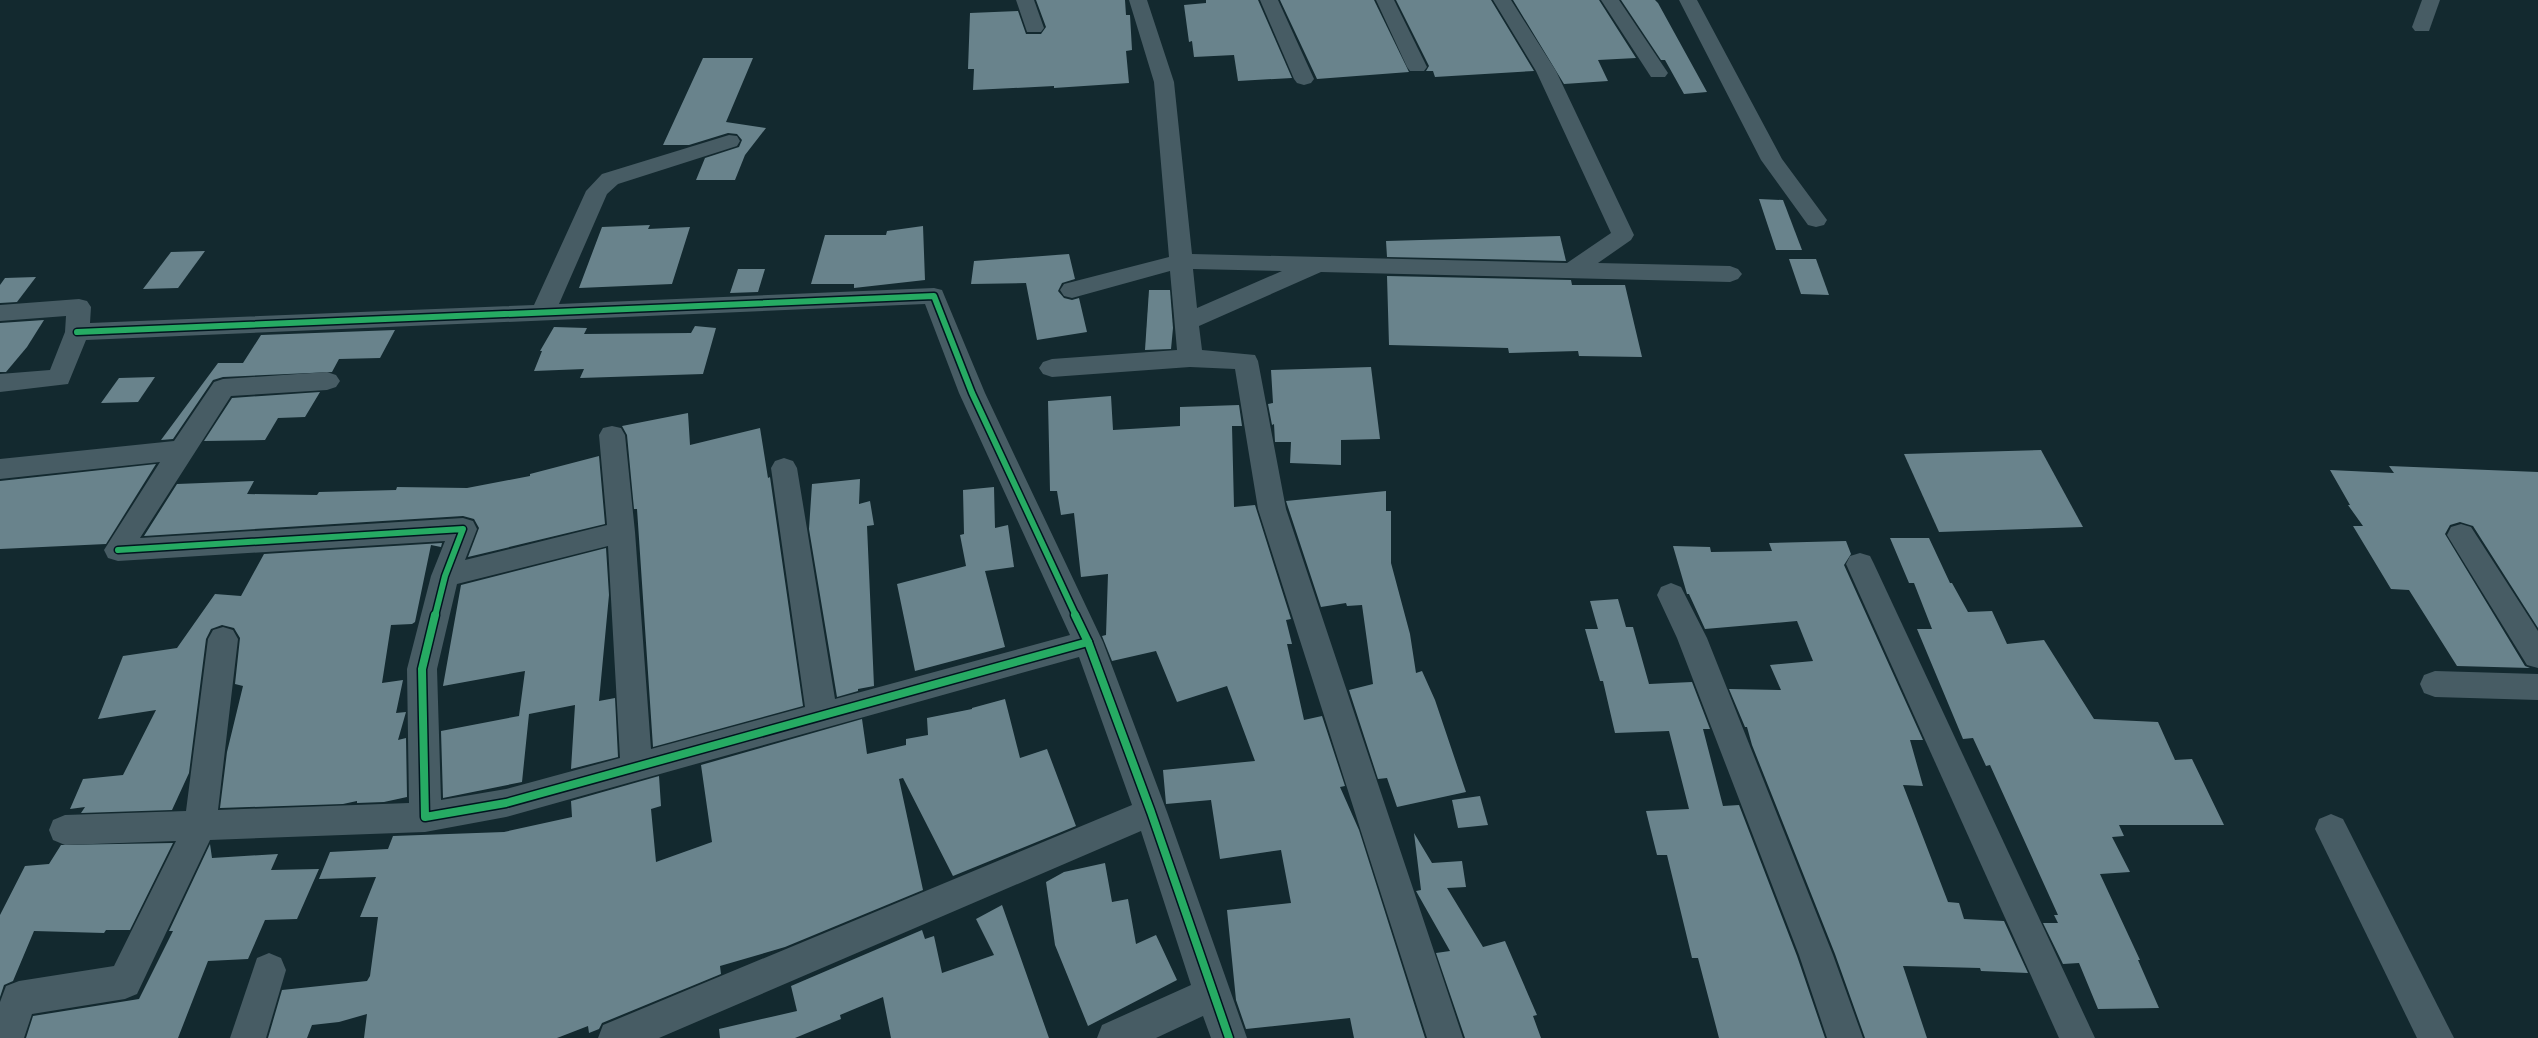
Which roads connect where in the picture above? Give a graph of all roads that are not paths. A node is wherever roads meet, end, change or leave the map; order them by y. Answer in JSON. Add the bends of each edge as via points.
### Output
{"nodes":[{"id":1,"x":1025,"y":0,"type":"edge"},
{"id":2,"x":1138,"y":0,"type":"edge"},
{"id":3,"x":1269,"y":0,"type":"edge"},
{"id":4,"x":1385,"y":0,"type":"edge"},
{"id":5,"x":1502,"y":0,"type":"edge"},
{"id":6,"x":1610,"y":0,"type":"edge"},
{"id":7,"x":1688,"y":0,"type":"edge"},
{"id":8,"x":2431,"y":0,"type":"edge"},
{"id":9,"x":2422,"y":27,"type":"dead end"},
{"id":10,"x":1034,"y":28,"type":"dead end"},
{"id":11,"x":1417,"y":67,"type":"dead end"},
{"id":12,"x":1658,"y":73,"type":"dead end"},
{"id":13,"x":1304,"y":79,"type":"dead end"},
{"id":14,"x":729,"y":141,"type":"dead end"},
{"id":15,"x":1816,"y":220,"type":"dead end"},
{"id":16,"x":1181,"y":261,"type":"junction"},
{"id":17,"x":1323,"y":264,"type":"junction"},
{"id":18,"x":1571,"y":270,"type":"junction"},
{"id":19,"x":1730,"y":274,"type":"dead end"},
{"id":20,"x":1072,"y":290,"type":"dead end"},
{"id":21,"x":543,"y":312,"type":"junction"},
{"id":22,"x":0,"y":313,"type":"edge"},
{"id":23,"x":1187,"y":322,"type":"junction"},
{"id":24,"x":77,"y":332,"type":"junction"},
{"id":25,"x":1190,"y":358,"type":"junction"},
{"id":26,"x":1052,"y":368,"type":"dead end"},
{"id":27,"x":327,"y":380,"type":"dead end"},
{"id":28,"x":0,"y":383,"type":"edge"},
{"id":29,"x":612,"y":435,"type":"dead end"},
{"id":30,"x":182,"y":450,"type":"junction"},
{"id":31,"x":784,"y":468,"type":"dead end"},
{"id":32,"x":0,"y":469,"type":"edge"},
{"id":33,"x":621,"y":532,"type":"junction"},
{"id":34,"x":2462,"y":535,"type":"dead end"},
{"id":35,"x":1860,"y":564,"type":"dead end"},
{"id":36,"x":445,"y":576,"type":"junction"},
{"id":37,"x":1671,"y":595,"type":"dead end"},
{"id":38,"x":223,"y":639,"type":"dead end"},
{"id":39,"x":1088,"y":642,"type":"junction"},
{"id":40,"x":2538,"y":656,"type":"edge"},
{"id":41,"x":2435,"y":684,"type":"dead end"},
{"id":42,"x":2538,"y":687,"type":"edge"},
{"id":43,"x":822,"y":716,"type":"junction"},
{"id":44,"x":636,"y":767,"type":"junction"},
{"id":45,"x":1152,"y":812,"type":"junction"},
{"id":46,"x":425,"y":817,"type":"junction"},
{"id":47,"x":200,"y":825,"type":"junction"},
{"id":48,"x":2330,"y":829,"type":"dead end"},
{"id":49,"x":65,"y":830,"type":"dead end"},
{"id":50,"x":269,"y":970,"type":"dead end"},
{"id":51,"x":1212,"y":994,"type":"junction"},
{"id":52,"x":10,"y":999,"type":"edge"},
{"id":53,"x":6,"y":1038,"type":"edge"},
{"id":54,"x":248,"y":1038,"type":"edge"},
{"id":55,"x":616,"y":1038,"type":"edge"},
{"id":56,"x":1115,"y":1038,"type":"edge"},
{"id":57,"x":1229,"y":1038,"type":"edge"},
{"id":58,"x":1445,"y":1038,"type":"edge"},
{"id":59,"x":1845,"y":1038,"type":"edge"},
{"id":60,"x":2077,"y":1038,"type":"edge"},
{"id":61,"x":2436,"y":1038,"type":"edge"}],
"edges":[{"from":1,"to":10,"type":"street"},
{"from":2,"to":16,"type":"street","via":[[1164,82]]},
{"from":3,"to":13,"type":"street"},
{"from":4,"to":11,"type":"street"},
{"from":5,"to":18,"type":"street","via":[[1546,70],[1623,234]]},
{"from":6,"to":12,"type":"street"},
{"from":7,"to":15,"type":"street","via":[[1772,160]]},
{"from":8,"to":9,"type":"street"},
{"from":14,"to":21,"type":"street","via":[[602,184],[596,191]]},
{"from":16,"to":17,"type":"street"},
{"from":16,"to":20,"type":"street"},
{"from":16,"to":23,"type":"street"},
{"from":17,"to":18,"type":"street"},
{"from":17,"to":23,"type":"street"},
{"from":18,"to":19,"type":"street"},
{"from":21,"to":24,"type":"street"},
{"from":21,"to":39,"type":"street","via":[[934,296],[972,393]]},
{"from":22,"to":24,"type":"street","via":[[79,307]]},
{"from":23,"to":25,"type":"street"},
{"from":24,"to":28,"type":"street","via":[[59,378]]},
{"from":25,"to":26,"type":"street"},
{"from":25,"to":58,"type":"street","via":[[1246,361],[1272,509]]},
{"from":27,"to":30,"type":"street","via":[[223,388]]},
{"from":29,"to":33,"type":"street"},
{"from":30,"to":32,"type":"street"},
{"from":30,"to":36,"type":"street","via":[[118,550],[463,529]]},
{"from":31,"to":43,"type":"street"},
{"from":33,"to":36,"type":"street"},
{"from":33,"to":44,"type":"street"},
{"from":34,"to":40,"type":"street"},
{"from":35,"to":60,"type":"street"},
{"from":36,"to":46,"type":"street","via":[[422,669]]},
{"from":37,"to":59,"type":"street","via":[[1692,638],[1816,955]]},
{"from":38,"to":47,"type":"street"},
{"from":39,"to":43,"type":"street"},
{"from":39,"to":45,"type":"street"},
{"from":41,"to":42,"type":"street"},
{"from":43,"to":44,"type":"street"},
{"from":44,"to":46,"type":"street","via":[[506,803]]},
{"from":45,"to":51,"type":"street"},
{"from":45,"to":55,"type":"street"},
{"from":46,"to":47,"type":"street"},
{"from":47,"to":49,"type":"street"},
{"from":47,"to":52,"type":"street","via":[[125,982]]},
{"from":48,"to":61,"type":"street"},
{"from":50,"to":54,"type":"street"},
{"from":51,"to":56,"type":"street"},
{"from":51,"to":57,"type":"street"},
{"from":52,"to":53,"type":"street"}]}
